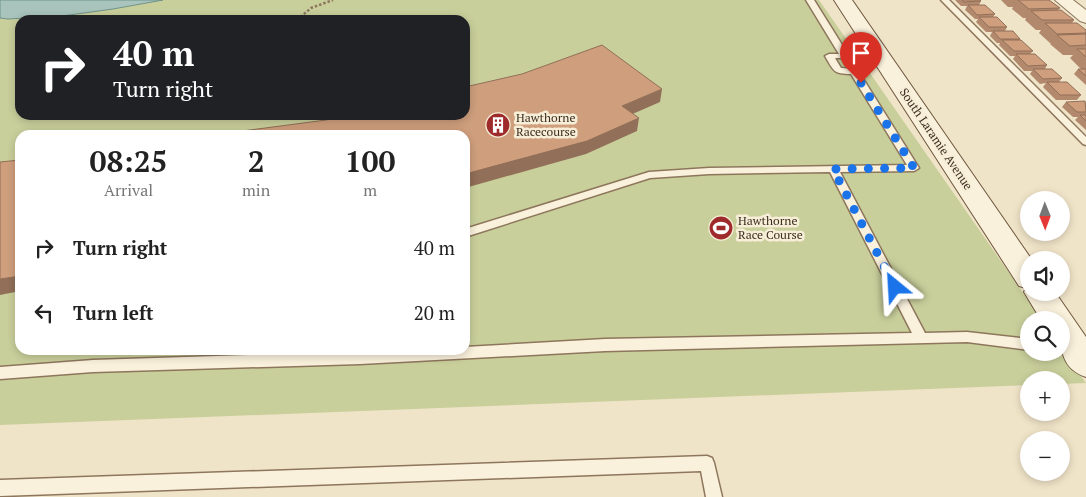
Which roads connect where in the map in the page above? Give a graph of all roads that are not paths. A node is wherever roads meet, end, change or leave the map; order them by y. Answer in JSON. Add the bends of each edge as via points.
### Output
{"nodes":[{"id":1,"x":810,"y":0,"type":"edge"},
{"id":2,"x":843,"y":0,"type":"edge"},
{"id":3,"x":945,"y":0,"type":"edge"},
{"id":4,"x":1063,"y":0,"type":"edge"},
{"id":5,"x":1086,"y":18,"type":"edge"},
{"id":6,"x":1086,"y":142,"type":"edge"},
{"id":7,"x":833,"y":169,"type":"junction"},
{"id":8,"x":470,"y":231,"type":"edge"},
{"id":9,"x":1020,"y":265,"type":"edge"},
{"id":10,"x":922,"y":337,"type":"junction"},
{"id":11,"x":1020,"y":344,"type":"edge"},
{"id":12,"x":1070,"y":344,"type":"edge"},
{"id":13,"x":470,"y":351,"type":"edge"},
{"id":14,"x":398,"y":355,"type":"edge"},
{"id":15,"x":1076,"y":356,"type":"edge"},
{"id":16,"x":0,"y":373,"type":"edge"},
{"id":17,"x":0,"y":488,"type":"edge"},
{"id":18,"x":714,"y":497,"type":"edge"}],
"edges":[{"from":1,"to":7,"type":"lane","via":[[845,56],[829,56],[838,71],[854,71],[914,168]]},
{"from":2,"to":9,"type":"main road","name":"South Laramie Avenue"},
{"from":3,"to":6,"type":"lane"},
{"from":4,"to":5,"type":"street"},
{"from":7,"to":8,"type":"lane","via":[[649,174]]},
{"from":7,"to":10,"type":"lane"},
{"from":10,"to":11,"type":"lane","via":[[967,337]]},
{"from":10,"to":13,"type":"lane"},
{"from":12,"to":15,"type":"main road"},
{"from":14,"to":16,"type":"lane","via":[[94,366]]},
{"from":17,"to":18,"type":"lane","via":[[707,463]]}]}
